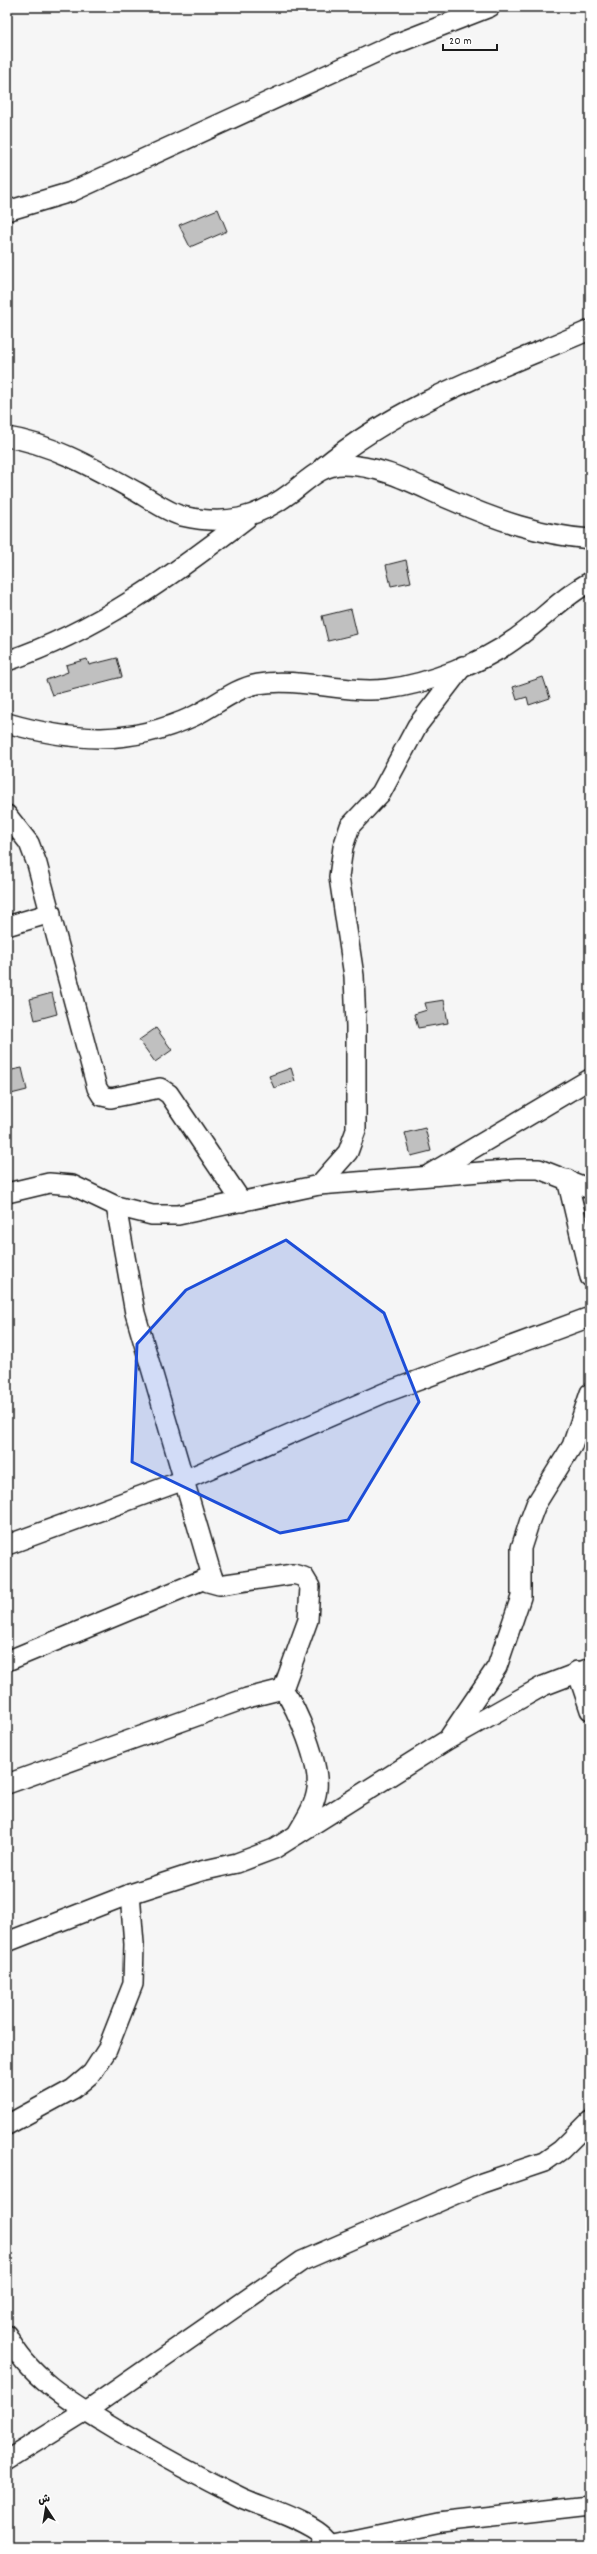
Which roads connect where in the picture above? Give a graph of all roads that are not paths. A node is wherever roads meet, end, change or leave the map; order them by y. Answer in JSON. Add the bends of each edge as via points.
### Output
{"nodes":[{"id":1,"x":490,"y":7,"type":"edge"},
{"id":2,"x":7,"y":211,"type":"edge"},
{"id":3,"x":590,"y":330,"type":"edge"},
{"id":4,"x":7,"y":436,"type":"edge"},
{"id":5,"x":319,"y":470,"type":"junction"},
{"id":6,"x":248,"y":518,"type":"junction"},
{"id":7,"x":590,"y":539,"type":"edge"},
{"id":8,"x":590,"y":582,"type":"edge"},
{"id":9,"x":7,"y":660,"type":"edge"},
{"id":10,"x":463,"y":666,"type":"junction"},
{"id":11,"x":7,"y":723,"type":"edge"},
{"id":12,"x":7,"y":815,"type":"edge"},
{"id":13,"x":50,"y":913,"type":"junction"},
{"id":14,"x":7,"y":926,"type":"edge"},
{"id":15,"x":590,"y":1079,"type":"edge"},
{"id":16,"x":427,"y":1176,"type":"junction"},
{"id":17,"x":568,"y":1179,"type":"junction"},
{"id":18,"x":319,"y":1185,"type":"junction"},
{"id":19,"x":590,"y":1189,"type":"edge"},
{"id":20,"x":7,"y":1193,"type":"edge"},
{"id":21,"x":242,"y":1202,"type":"junction"},
{"id":22,"x":116,"y":1206,"type":"junction"},
{"id":23,"x":590,"y":1277,"type":"edge"},
{"id":24,"x":590,"y":1317,"type":"edge"},
{"id":25,"x":590,"y":1393,"type":"edge"},
{"id":26,"x":184,"y":1480,"type":"junction"},
{"id":27,"x":7,"y":1545,"type":"edge"},
{"id":28,"x":212,"y":1576,"type":"junction"},
{"id":29,"x":7,"y":1661,"type":"edge"},
{"id":30,"x":583,"y":1670,"type":"edge"},
{"id":31,"x":283,"y":1689,"type":"junction"},
{"id":32,"x":590,"y":1710,"type":"edge"},
{"id":33,"x":447,"y":1740,"type":"junction"},
{"id":34,"x":7,"y":1784,"type":"edge"},
{"id":35,"x":295,"y":1837,"type":"junction"},
{"id":36,"x":130,"y":1894,"type":"junction"},
{"id":37,"x":7,"y":1942,"type":"edge"},
{"id":38,"x":590,"y":2121,"type":"edge"},
{"id":39,"x":7,"y":2125,"type":"edge"},
{"id":40,"x":7,"y":2335,"type":"edge"},
{"id":41,"x":86,"y":2411,"type":"junction"},
{"id":42,"x":7,"y":2460,"type":"edge"},
{"id":43,"x":590,"y":2504,"type":"edge"},
{"id":44,"x":327,"y":2546,"type":"edge"}],
"edges":[{"from":1,"to":2,"type":"street","via":[[390,46],[71,192]]},
{"from":3,"to":5,"type":"street","via":[[471,380],[370,432]]},
{"from":4,"to":6,"type":"street","via":[[50,448],[180,515],[214,521]]},
{"from":5,"to":6,"type":"street","via":[[270,507]]},
{"from":5,"to":7,"type":"street","via":[[342,464],[365,466],[399,476],[509,524],[548,534]]},
{"from":6,"to":9,"type":"street","via":[[144,593],[90,626],[36,651]]},
{"from":8,"to":10,"type":"street","via":[[494,653]]},
{"from":10,"to":11,"type":"street","via":[[439,676],[387,689],[258,684],[242,689],[194,716],[159,730],[132,736],[102,739],[62,737]]},
{"from":10,"to":18,"type":"street","via":[[417,726],[382,793],[350,826],[343,847],[339,877],[354,976],[356,1012],[356,1130],[348,1152]]},
{"from":12,"to":13,"type":"street","via":[[29,843]]},
{"from":13,"to":14,"type":"street"},
{"from":13,"to":21,"type":"street","via":[[102,1096],[111,1098],[160,1088],[169,1094]]},
{"from":15,"to":16,"type":"street"},
{"from":16,"to":17,"type":"street","via":[[539,1170]]},
{"from":16,"to":18,"type":"street"},
{"from":17,"to":19,"type":"street"},
{"from":17,"to":23,"type":"street"},
{"from":18,"to":21,"type":"street"},
{"from":20,"to":22,"type":"street","via":[[49,1183],[72,1185]]},
{"from":21,"to":22,"type":"street","via":[[178,1215],[152,1215]]},
{"from":22,"to":26,"type":"street","via":[[135,1313]]},
{"from":24,"to":26,"type":"street","via":[[384,1392]]},
{"from":25,"to":33,"type":"street","via":[[572,1446],[536,1504],[530,1520],[521,1548],[521,1597],[497,1667]]},
{"from":26,"to":27,"type":"street"},
{"from":26,"to":28,"type":"street"},
{"from":28,"to":29,"type":"street"},
{"from":28,"to":31,"type":"street","via":[[208,1582],[219,1585],[293,1574],[304,1577],[310,1587],[308,1620]]},
{"from":30,"to":32,"type":"street"},
{"from":30,"to":33,"type":"street","via":[[543,1686]]},
{"from":31,"to":34,"type":"street","via":[[247,1698]]},
{"from":31,"to":35,"type":"street","via":[[298,1715],[317,1775],[312,1808]]},
{"from":33,"to":35,"type":"street"},
{"from":35,"to":36,"type":"street","via":[[274,1849],[237,1863],[200,1871]]},
{"from":36,"to":37,"type":"street"},
{"from":36,"to":39,"type":"street","via":[[134,1944],[133,1984],[107,2050],[92,2073],[73,2089]]},
{"from":38,"to":41,"type":"street","via":[[561,2150],[544,2162],[482,2183],[302,2261]]},
{"from":40,"to":41,"type":"street","via":[[28,2366],[61,2396]]},
{"from":41,"to":42,"type":"street"},
{"from":41,"to":44,"type":"street","via":[[156,2453],[242,2498],[304,2524],[319,2533]]},
{"from":43,"to":44,"type":"street","via":[[440,2522]]}]}
